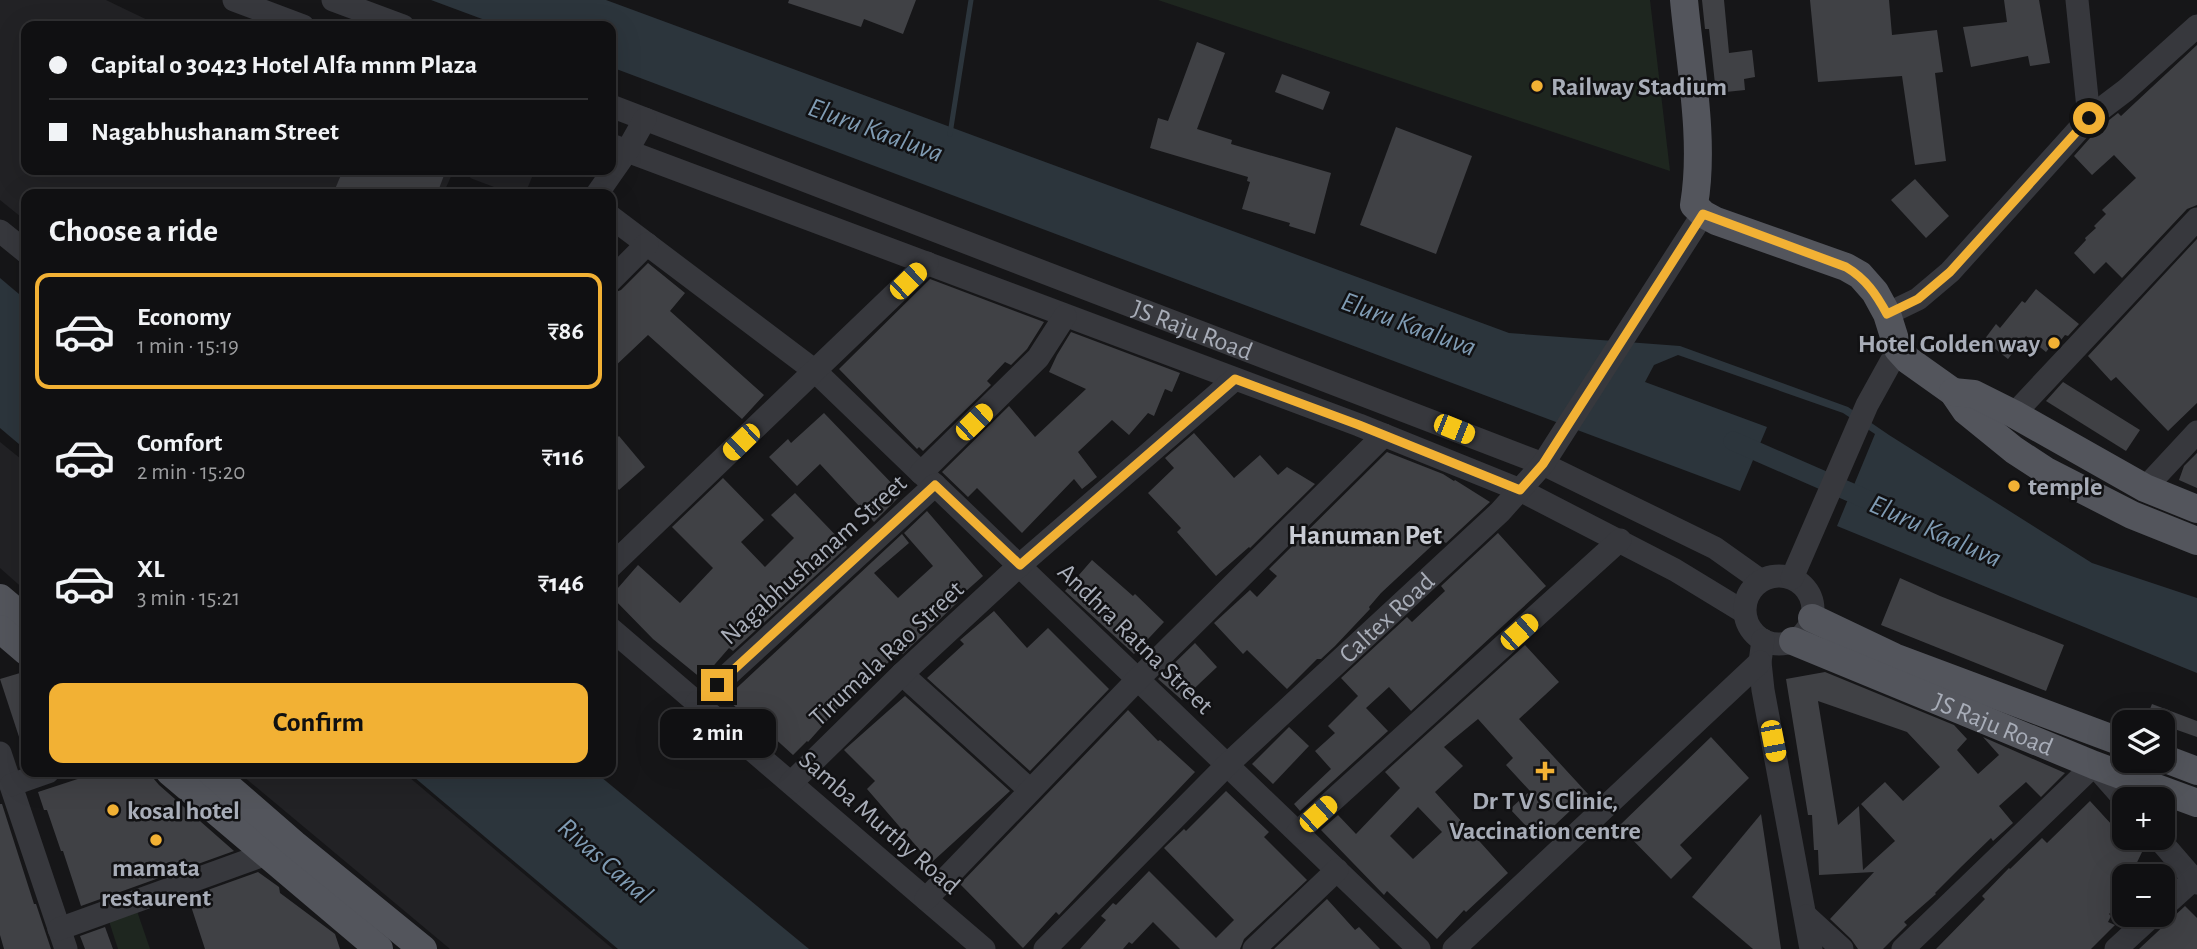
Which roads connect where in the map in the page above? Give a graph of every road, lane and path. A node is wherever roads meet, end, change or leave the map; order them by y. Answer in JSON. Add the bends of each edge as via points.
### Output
{"nodes":[{"id":1,"x":234,"y":0,"type":"edge"},
{"id":2,"x":333,"y":0,"type":"edge"},
{"id":3,"x":1684,"y":0,"type":"edge"},
{"id":4,"x":2077,"y":0,"type":"edge"},
{"id":5,"x":290,"y":21,"type":"edge"},
{"id":6,"x":390,"y":21,"type":"edge"},
{"id":7,"x":2197,"y":26,"type":"edge"},
{"id":8,"x":616,"y":108,"type":"edge"},
{"id":9,"x":2089,"y":118,"type":"junction"},
{"id":10,"x":645,"y":119,"type":"junction"},
{"id":11,"x":619,"y":148,"type":"edge"},
{"id":12,"x":1703,"y":214,"type":"junction"},
{"id":13,"x":2197,"y":219,"type":"edge"},
{"id":14,"x":616,"y":221,"type":"edge"},
{"id":15,"x":0,"y":231,"type":"edge"},
{"id":16,"x":647,"y":244,"type":"junction"},
{"id":17,"x":21,"y":248,"type":"edge"},
{"id":18,"x":927,"y":263,"type":"junction"},
{"id":19,"x":616,"y":275,"type":"edge"},
{"id":20,"x":1887,"y":314,"type":"junction"},
{"id":21,"x":1065,"y":316,"type":"junction"},
{"id":22,"x":1898,"y":349,"type":"junction"},
{"id":23,"x":815,"y":371,"type":"junction"},
{"id":24,"x":1235,"y":379,"type":"junction"},
{"id":25,"x":1953,"y":393,"type":"junction"},
{"id":26,"x":2014,"y":414,"type":"junction"},
{"id":27,"x":2197,"y":432,"type":"edge"},
{"id":28,"x":1384,"y":435,"type":"junction"},
{"id":29,"x":1543,"y":464,"type":"junction"},
{"id":30,"x":928,"y":479,"type":"junction"},
{"id":31,"x":2145,"y":488,"type":"junction"},
{"id":32,"x":1520,"y":490,"type":"junction"},
{"id":33,"x":2197,"y":509,"type":"edge"},
{"id":34,"x":1620,"y":540,"type":"junction"},
{"id":35,"x":2197,"y":541,"type":"edge"},
{"id":36,"x":616,"y":561,"type":"edge"},
{"id":37,"x":1020,"y":565,"type":"junction"},
{"id":38,"x":1792,"y":578,"type":"junction"},
{"id":39,"x":1760,"y":580,"type":"junction"},
{"id":40,"x":0,"y":598,"type":"edge"},
{"id":41,"x":1744,"y":612,"type":"junction"},
{"id":42,"x":21,"y":616,"type":"edge"},
{"id":43,"x":1812,"y":618,"type":"junction"},
{"id":44,"x":0,"y":629,"type":"edge"},
{"id":45,"x":616,"y":633,"type":"edge"},
{"id":46,"x":1793,"y":641,"type":"junction"},
{"id":47,"x":21,"y":647,"type":"edge"},
{"id":48,"x":1761,"y":651,"type":"junction"},
{"id":49,"x":902,"y":674,"type":"junction"},
{"id":50,"x":1139,"y":678,"type":"junction"},
{"id":51,"x":697,"y":703,"type":"junction"},
{"id":52,"x":2112,"y":739,"type":"edge"},
{"id":53,"x":1,"y":759,"type":"edge"},
{"id":54,"x":2175,"y":763,"type":"edge"},
{"id":55,"x":1227,"y":765,"type":"junction"},
{"id":56,"x":2094,"y":765,"type":"junction"},
{"id":57,"x":2197,"y":771,"type":"edge"},
{"id":58,"x":34,"y":777,"type":"edge"},
{"id":59,"x":176,"y":777,"type":"edge"},
{"id":60,"x":217,"y":777,"type":"edge"},
{"id":61,"x":791,"y":783,"type":"junction"},
{"id":62,"x":11,"y":785,"type":"junction"},
{"id":63,"x":2113,"y":787,"type":"edge"},
{"id":64,"x":1030,"y":790,"type":"junction"},
{"id":65,"x":2197,"y":803,"type":"edge"},
{"id":66,"x":1297,"y":832,"type":"junction"},
{"id":67,"x":294,"y":844,"type":"junction"},
{"id":68,"x":2168,"y":850,"type":"edge"},
{"id":69,"x":267,"y":854,"type":"junction"},
{"id":70,"x":1337,"y":870,"type":"junction"},
{"id":71,"x":2195,"y":881,"type":"edge"},
{"id":72,"x":2175,"y":897,"type":"edge"},
{"id":73,"x":926,"y":899,"type":"junction"},
{"id":74,"x":1806,"y":916,"type":"junction"},
{"id":75,"x":2140,"y":927,"type":"edge"},
{"id":76,"x":62,"y":939,"type":"edge"},
{"id":77,"x":379,"y":949,"type":"edge"},
{"id":78,"x":424,"y":949,"type":"edge"},
{"id":79,"x":984,"y":949,"type":"edge"},
{"id":80,"x":1045,"y":949,"type":"edge"},
{"id":81,"x":1254,"y":949,"type":"edge"},
{"id":82,"x":1419,"y":949,"type":"edge"},
{"id":83,"x":1454,"y":949,"type":"edge"},
{"id":84,"x":1811,"y":949,"type":"edge"},
{"id":85,"x":1842,"y":949,"type":"edge"},
{"id":86,"x":1903,"y":949,"type":"edge"},
{"id":87,"x":2116,"y":949,"type":"edge"}],
"edges":[{"from":1,"to":5,"type":"street"},
{"from":2,"to":6,"type":"street"},
{"from":3,"to":12,"type":"main road","via":[[1699,155],[1694,205]]},
{"from":4,"to":9,"type":"street"},
{"from":7,"to":9,"type":"street"},
{"from":8,"to":10,"type":"street","name":"JS Raju Road"},
{"from":9,"to":20,"type":"street","via":[[1950,272],[1918,299]]},
{"from":10,"to":11,"type":"street"},
{"from":10,"to":29,"type":"street","name":"JS Raju Road"},
{"from":11,"to":18,"type":"street","name":"JS Raju Road"},
{"from":12,"to":20,"type":"main road","via":[[1846,267],[1875,292]]},
{"from":12,"to":29,"type":"street","name":"Caltex Road"},
{"from":13,"to":26,"type":"street"},
{"from":14,"to":16,"type":"street","name":"Andhra Ratna Street"},
{"from":15,"to":17,"type":"street"},
{"from":16,"to":19,"type":"street"},
{"from":16,"to":23,"type":"street","name":"Andhra Ratna Street"},
{"from":18,"to":21,"type":"street","name":"JS Raju Road"},
{"from":18,"to":23,"type":"street"},
{"from":20,"to":22,"type":"main road"},
{"from":21,"to":24,"type":"street","name":"JS Raju Road"},
{"from":21,"to":30,"type":"street","name":"Nagabhushanam Street","via":[[1038,358]]},
{"from":22,"to":25,"type":"main road"},
{"from":22,"to":38,"type":"street","via":[[1867,405]]},
{"from":23,"to":30,"type":"street","name":"Andhra Ratna Street"},
{"from":23,"to":36,"type":"street"},
{"from":24,"to":28,"type":"street","name":"JS Raju Road"},
{"from":24,"to":37,"type":"street","name":"Tirumala Rao Street"},
{"from":25,"to":26,"type":"main road","via":[[1974,394]]},
{"from":25,"to":35,"type":"main road","via":[[1985,427],[2046,471],[2132,515]]},
{"from":26,"to":31,"type":"main road"},
{"from":27,"to":31,"type":"street"},
{"from":28,"to":32,"type":"street","name":"JS Raju Road"},
{"from":28,"to":50,"type":"street"},
{"from":29,"to":32,"type":"street","name":"Caltex Road"},
{"from":29,"to":39,"type":"street","name":"JS Raju Road","via":[[1715,548]]},
{"from":30,"to":37,"type":"street","name":"Andhra Ratna Street"},
{"from":30,"to":51,"type":"street","name":"Nagabhushanam Street"},
{"from":31,"to":33,"type":"main road"},
{"from":32,"to":34,"type":"street","name":"JS Raju Road"},
{"from":32,"to":55,"type":"street","name":"Caltex Road"},
{"from":34,"to":41,"type":"street","name":"JS Raju Road"},
{"from":34,"to":66,"type":"street"},
{"from":37,"to":49,"type":"street","name":"Tirumala Rao Street"},
{"from":37,"to":50,"type":"street","name":"Andhra Ratna Street"},
{"from":38,"to":39,"type":"street","via":[[1776,575]]},
{"from":38,"to":43,"type":"street","via":[[1805,588],[1812,602]]},
{"from":39,"to":41,"type":"street","via":[[1748,594]]},
{"from":40,"to":42,"type":"main road"},
{"from":41,"to":48,"type":"street"},
{"from":43,"to":46,"type":"street","via":[[1805,632]]},
{"from":43,"to":52,"type":"main road","name":"JS Raju Road","via":[[1894,657]]},
{"from":44,"to":47,"type":"main road"},
{"from":45,"to":51,"type":"street","name":"Samba Murthy Road"},
{"from":46,"to":48,"type":"street"},
{"from":46,"to":56,"type":"main road","name":"JS Raju Road"},
{"from":48,"to":74,"type":"street","via":[[1763,691]]},
{"from":48,"to":83,"type":"street"},
{"from":49,"to":61,"type":"street","name":"Tirumala Rao Street"},
{"from":49,"to":64,"type":"street"},
{"from":50,"to":55,"type":"street","name":"Andhra Ratna Street"},
{"from":50,"to":64,"type":"street"},
{"from":51,"to":61,"type":"street","name":"Samba Murthy Road"},
{"from":53,"to":62,"type":"street"},
{"from":54,"to":57,"type":"main road"},
{"from":55,"to":66,"type":"street","name":"Andhra Ratna Street"},
{"from":55,"to":80,"type":"street","name":"Caltex Road"},
{"from":56,"to":63,"type":"street"},
{"from":56,"to":65,"type":"main road","name":"JS Raju Road"},
{"from":56,"to":86,"type":"street"},
{"from":58,"to":62,"type":"street"},
{"from":59,"to":69,"type":"main road"},
{"from":60,"to":67,"type":"main road"},
{"from":61,"to":73,"type":"street","name":"Samba Murthy Road"},
{"from":62,"to":76,"type":"street"},
{"from":64,"to":73,"type":"street"},
{"from":66,"to":70,"type":"street","name":"Andhra Ratna Street"},
{"from":67,"to":69,"type":"street"},
{"from":67,"to":78,"type":"main road"},
{"from":68,"to":71,"type":"street"},
{"from":69,"to":76,"type":"street"},
{"from":69,"to":77,"type":"main road"},
{"from":70,"to":81,"type":"street"},
{"from":70,"to":82,"type":"street","name":"Andhra Ratna Street"},
{"from":71,"to":72,"type":"street"},
{"from":73,"to":79,"type":"street","name":"Samba Murthy Road"},
{"from":74,"to":84,"type":"street"},
{"from":74,"to":85,"type":"street"},
{"from":75,"to":87,"type":"street"}]}
